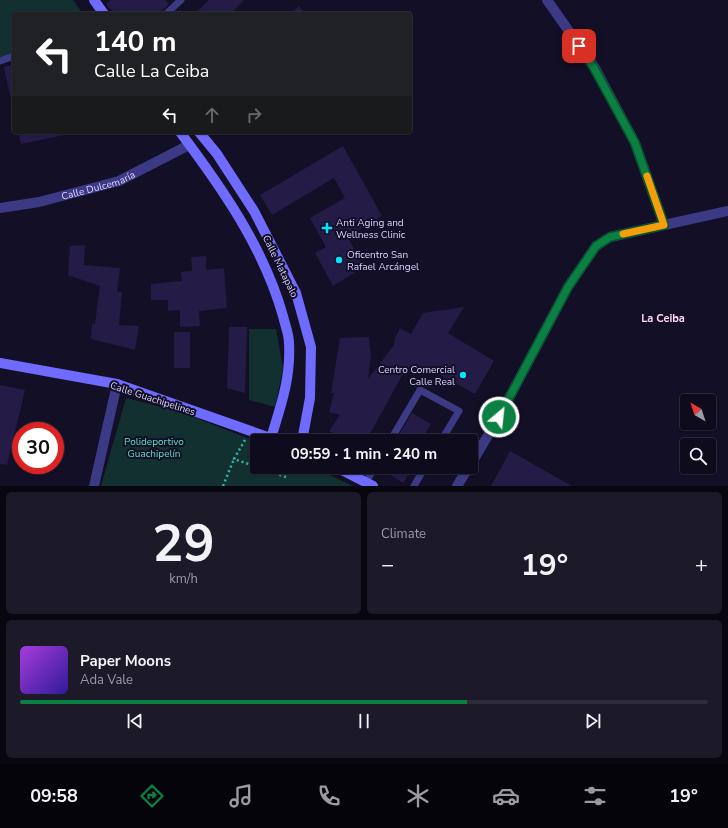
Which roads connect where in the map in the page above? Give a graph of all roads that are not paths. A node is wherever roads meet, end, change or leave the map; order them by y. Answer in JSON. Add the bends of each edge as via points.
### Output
{"nodes":[{"id":1,"x":94,"y":0,"type":"edge"},
{"id":2,"x":181,"y":0,"type":"edge"},
{"id":3,"x":547,"y":0,"type":"edge"},
{"id":4,"x":103,"y":12,"type":"edge"},
{"id":5,"x":168,"y":12,"type":"edge"},
{"id":6,"x":12,"y":57,"type":"edge"},
{"id":7,"x":0,"y":61,"type":"edge"},
{"id":8,"x":182,"y":134,"type":"edge"},
{"id":9,"x":201,"y":134,"type":"edge"},
{"id":10,"x":190,"y":145,"type":"junction"},
{"id":11,"x":0,"y":208,"type":"edge"},
{"id":12,"x":728,"y":211,"type":"edge"},
{"id":13,"x":664,"y":225,"type":"junction"},
{"id":14,"x":0,"y":363,"type":"edge"},
{"id":15,"x":117,"y":384,"type":"junction"},
{"id":16,"x":260,"y":434,"type":"edge"},
{"id":17,"x":276,"y":434,"type":"edge"},
{"id":18,"x":303,"y":434,"type":"edge"},
{"id":19,"x":394,"y":434,"type":"edge"},
{"id":20,"x":445,"y":434,"type":"edge"},
{"id":21,"x":478,"y":452,"type":"edge"},
{"id":22,"x":350,"y":474,"type":"edge"},
{"id":23,"x":372,"y":474,"type":"edge"},
{"id":24,"x":421,"y":474,"type":"edge"},
{"id":25,"x":465,"y":474,"type":"edge"},
{"id":26,"x":370,"y":484,"type":"edge"},
{"id":27,"x":94,"y":486,"type":"edge"},
{"id":28,"x":414,"y":486,"type":"edge"},
{"id":29,"x":457,"y":486,"type":"edge"}],
"edges":[{"from":1,"to":4,"type":"street"},
{"from":2,"to":5,"type":"lane"},
{"from":3,"to":13,"type":"street","via":[[594,68],[635,143]]},
{"from":6,"to":7,"type":"lane"},
{"from":8,"to":10,"type":"street","name":"Calle Matapalo"},
{"from":9,"to":18,"type":"street","name":"Calle Matapalo","via":[[217,154],[254,211],[296,293],[311,347],[310,398]]},
{"from":10,"to":11,"type":"street","name":"Calle Dulcemaría","via":[[118,181],[39,202]]},
{"from":10,"to":17,"type":"street","name":"Calle Matapalo","via":[[240,218],[277,296],[290,342],[287,386]]},
{"from":12,"to":13,"type":"street"},
{"from":13,"to":21,"type":"street","via":[[610,237],[596,246],[568,287]]},
{"from":14,"to":15,"type":"street","name":"Calle Guachipelines"},
{"from":15,"to":16,"type":"street","name":"Calle Guachipelines"},
{"from":15,"to":27,"type":"street"},
{"from":19,"to":20,"type":"lane","via":[[420,390],[459,412]]},
{"from":22,"to":26,"type":"street"},
{"from":23,"to":26,"type":"lane"},
{"from":24,"to":28,"type":"lane"},
{"from":25,"to":29,"type":"street"}]}
